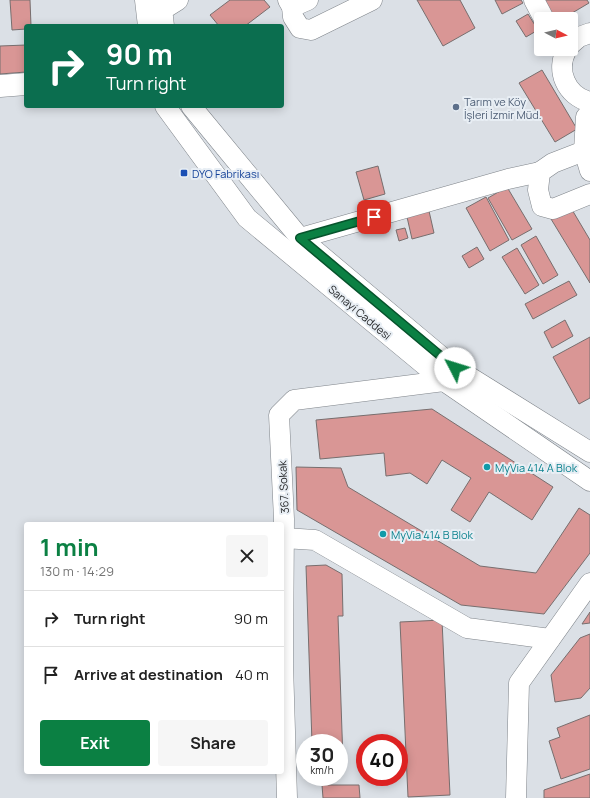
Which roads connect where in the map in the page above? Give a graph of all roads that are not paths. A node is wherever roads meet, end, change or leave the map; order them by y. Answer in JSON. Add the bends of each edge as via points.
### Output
{"nodes":[{"id":1,"x":372,"y":0,"type":"edge"},
{"id":2,"x":534,"y":0,"type":"edge"},
{"id":3,"x":296,"y":2,"type":"edge"},
{"id":4,"x":162,"y":7,"type":"edge"},
{"id":5,"x":540,"y":12,"type":"edge"},
{"id":6,"x":149,"y":24,"type":"edge"},
{"id":7,"x":590,"y":33,"type":"edge"},
{"id":8,"x":578,"y":38,"type":"edge"},
{"id":9,"x":564,"y":56,"type":"edge"},
{"id":10,"x":24,"y":84,"type":"edge"},
{"id":11,"x":0,"y":86,"type":"edge"},
{"id":12,"x":590,"y":102,"type":"edge"},
{"id":13,"x":166,"y":108,"type":"edge"},
{"id":14,"x":193,"y":108,"type":"edge"},
{"id":15,"x":590,"y":113,"type":"edge"},
{"id":16,"x":584,"y":151,"type":"junction"},
{"id":17,"x":540,"y":172,"type":"junction"},
{"id":18,"x":590,"y":172,"type":"edge"},
{"id":19,"x":590,"y":194,"type":"edge"},
{"id":20,"x":300,"y":238,"type":"junction"},
{"id":21,"x":450,"y":374,"type":"junction"},
{"id":22,"x":590,"y":452,"type":"edge"},
{"id":23,"x":590,"y":481,"type":"edge"},
{"id":24,"x":283,"y":522,"type":"edge"},
{"id":25,"x":284,"y":538,"type":"edge"},
{"id":26,"x":590,"y":583,"type":"edge"},
{"id":27,"x":550,"y":639,"type":"junction"},
{"id":28,"x":284,"y":709,"type":"edge"},
{"id":29,"x":286,"y":798,"type":"edge"},
{"id":30,"x":516,"y":798,"type":"edge"}],
"edges":[{"from":1,"to":3,"type":"street","via":[[311,30],[300,28],[293,17]]},
{"from":2,"to":5,"type":"street"},
{"from":4,"to":6,"type":"street"},
{"from":7,"to":8,"type":"street"},
{"from":9,"to":12,"type":"street","via":[[563,78],[569,89],[578,97]]},
{"from":10,"to":11,"type":"main road"},
{"from":13,"to":21,"type":"street","name":"Sanayi Caddesi","via":[[247,218]]},
{"from":14,"to":20,"type":"street","name":"Sanayi Caddesi"},
{"from":15,"to":16,"type":"street","via":[[586,117]]},
{"from":16,"to":17,"type":"street","via":[[553,162]]},
{"from":16,"to":18,"type":"street"},
{"from":17,"to":19,"type":"street","via":[[538,190],[542,206],[553,209]]},
{"from":17,"to":20,"type":"street"},
{"from":20,"to":21,"type":"street","name":"Sanayi Caddesi"},
{"from":21,"to":22,"type":"street","name":"Sanayi Caddesi"},
{"from":21,"to":23,"type":"street","name":"Sanayi Caddesi"},
{"from":21,"to":24,"type":"street","name":"367. Sokak","via":[[294,400],[279,415]]},
{"from":25,"to":27,"type":"street","via":[[315,540],[467,628]]},
{"from":26,"to":27,"type":"street"},
{"from":27,"to":30,"type":"street","via":[[519,683]]},
{"from":28,"to":29,"type":"street","name":"367. Sokak"}]}
